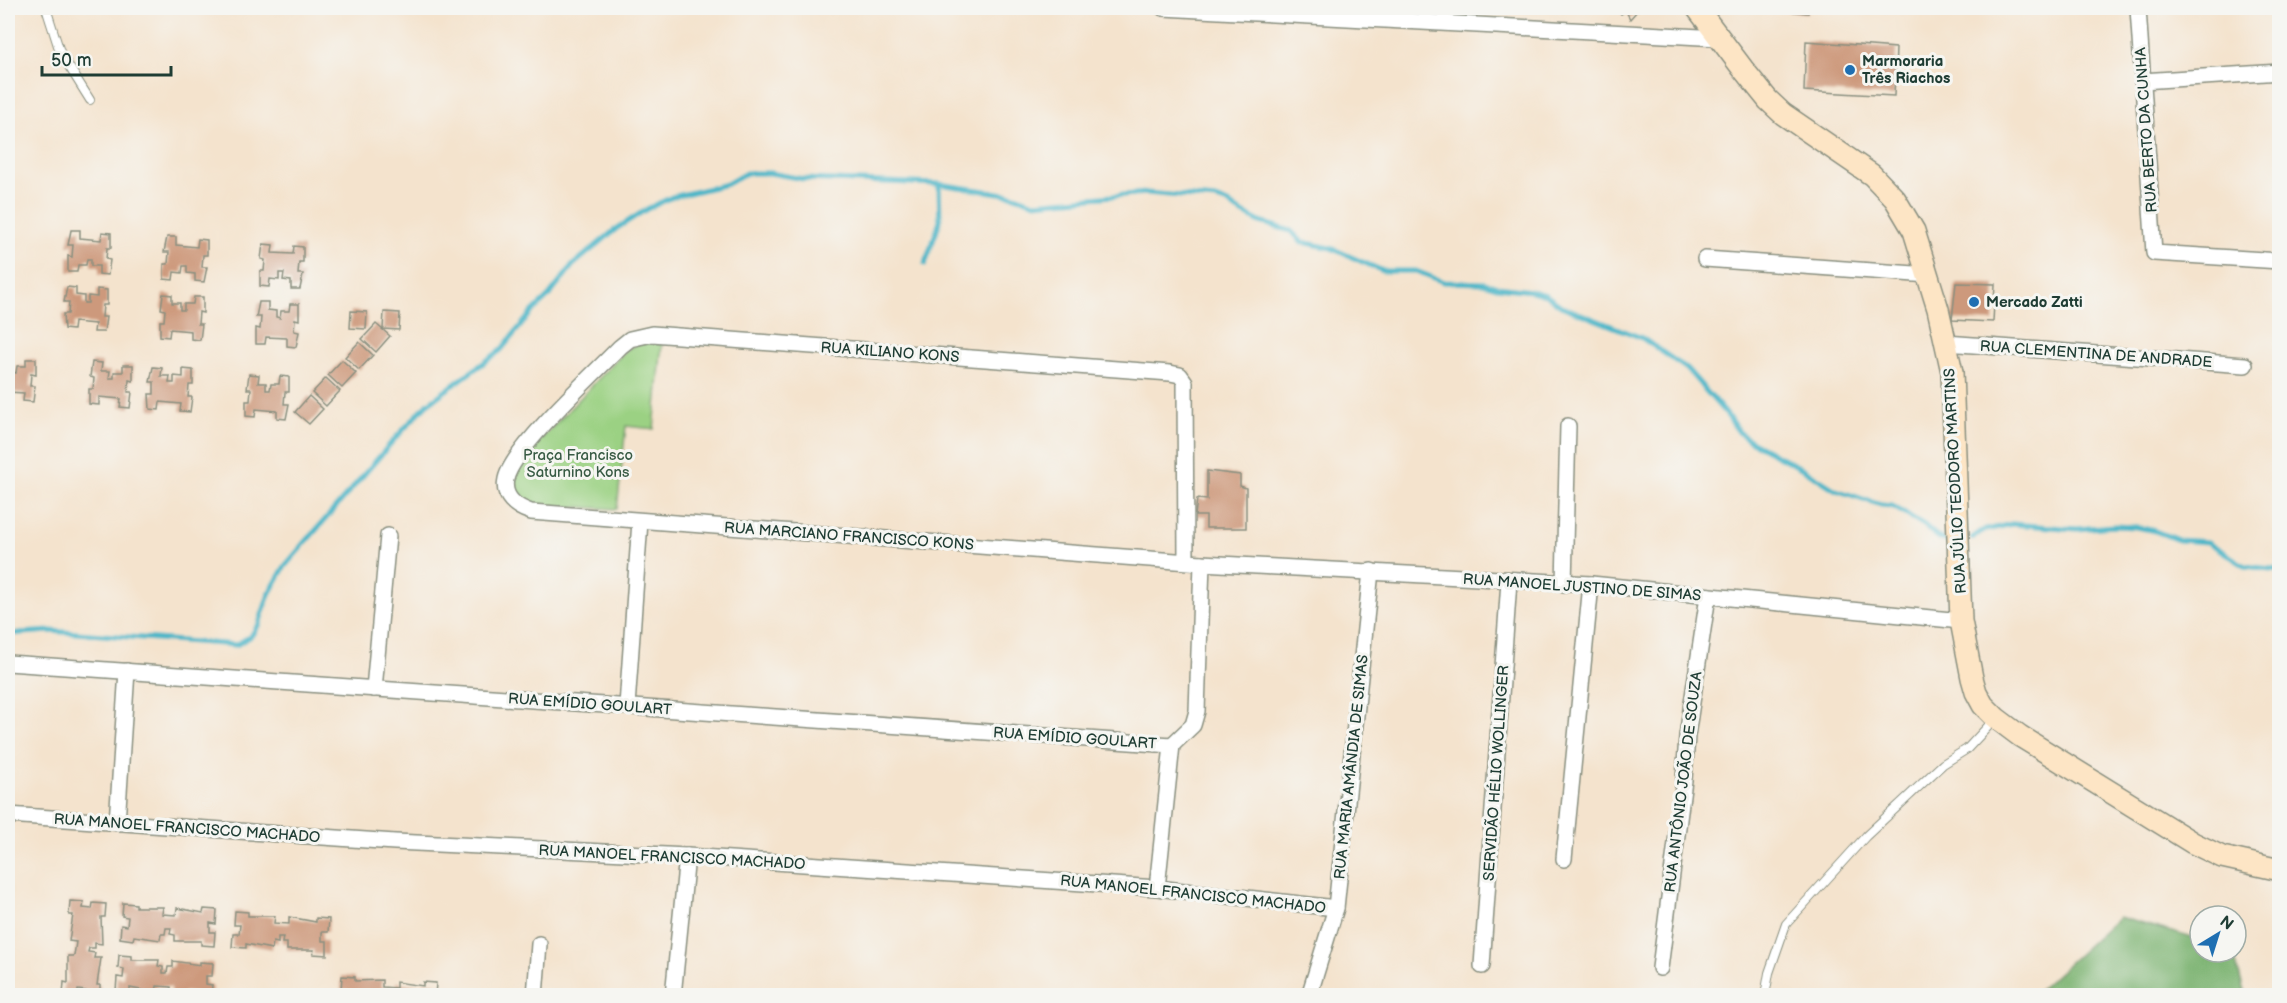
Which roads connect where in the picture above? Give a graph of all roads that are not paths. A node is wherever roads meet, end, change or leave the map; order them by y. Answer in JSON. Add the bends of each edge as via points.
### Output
{"nodes":[{"id":1,"x":46,"y":8,"type":"edge"},
{"id":2,"x":1163,"y":8,"type":"edge"},
{"id":3,"x":1697,"y":8,"type":"edge"},
{"id":4,"x":2138,"y":8,"type":"edge"},
{"id":5,"x":1719,"y":38,"type":"junction"},
{"id":6,"x":2280,"y":72,"type":"edge"},
{"id":7,"x":2142,"y":81,"type":"junction"},
{"id":8,"x":90,"y":100,"type":"dead end"},
{"id":9,"x":1705,"y":259,"type":"dead end"},
{"id":10,"x":2280,"y":261,"type":"edge"},
{"id":11,"x":1929,"y":275,"type":"junction"},
{"id":12,"x":1946,"y":343,"type":"junction"},
{"id":13,"x":2246,"y":365,"type":"dead end"},
{"id":14,"x":1568,"y":426,"type":"dead end"},
{"id":15,"x":513,"y":504,"type":"joint"},
{"id":16,"x":640,"y":521,"type":"junction"},
{"id":17,"x":388,"y":536,"type":"dead end"},
{"id":18,"x":1186,"y":561,"type":"junction"},
{"id":19,"x":1202,"y":563,"type":"junction"},
{"id":20,"x":1371,"y":572,"type":"junction"},
{"id":21,"x":1509,"y":581,"type":"junction"},
{"id":22,"x":1564,"y":584,"type":"junction"},
{"id":23,"x":1591,"y":584,"type":"junction"},
{"id":24,"x":1708,"y":597,"type":"junction"},
{"id":25,"x":1961,"y":621,"type":"junction"},
{"id":26,"x":8,"y":663,"type":"edge"},
{"id":27,"x":127,"y":671,"type":"junction"},
{"id":28,"x":374,"y":689,"type":"junction"},
{"id":29,"x":627,"y":706,"type":"junction"},
{"id":30,"x":1996,"y":718,"type":"junction"},
{"id":31,"x":1172,"y":745,"type":"junction"},
{"id":32,"x":8,"y":815,"type":"edge"},
{"id":33,"x":117,"y":823,"type":"junction"},
{"id":34,"x":687,"y":856,"type":"junction"},
{"id":35,"x":1564,"y":859,"type":"dead end"},
{"id":36,"x":2280,"y":870,"type":"edge"},
{"id":37,"x":1157,"y":888,"type":"junction"},
{"id":38,"x":1336,"y":908,"type":"junction"},
{"id":39,"x":539,"y":944,"type":"dead end"},
{"id":40,"x":1482,"y":966,"type":"dead end"},
{"id":41,"x":1660,"y":968,"type":"dead end"},
{"id":42,"x":535,"y":996,"type":"edge"},
{"id":43,"x":673,"y":996,"type":"edge"},
{"id":44,"x":1309,"y":996,"type":"edge"},
{"id":45,"x":1765,"y":996,"type":"edge"}],
"edges":[{"from":1,"to":8,"type":"lane","via":[[60,52]]},
{"from":2,"to":5,"type":"street"},
{"from":3,"to":5,"type":"main road","name":"RUA JÚLIO TEODORO MARTINS"},
{"from":4,"to":7,"type":"street","name":"RUA BERTO DA CUNHA"},
{"from":5,"to":11,"type":"main road","name":"RUA JÚLIO TEODORO MARTINS","via":[[1783,114],[1872,175],[1895,199],[1914,231]]},
{"from":6,"to":7,"type":"street"},
{"from":7,"to":10,"type":"street","name":"RUA BERTO DA CUNHA","via":[[2154,253]]},
{"from":9,"to":11,"type":"street"},
{"from":11,"to":12,"type":"main road","name":"RUA JÚLIO TEODORO MARTINS"},
{"from":12,"to":13,"type":"street","name":"RUA CLEMENTINA DE ANDRADE"},
{"from":12,"to":25,"type":"main road","name":"RUA JÚLIO TEODORO MARTINS","via":[[1952,372]]},
{"from":14,"to":22,"type":"street"},
{"from":15,"to":16,"type":"street","name":"RUA MARCIANO FRANCISCO KONS","via":[[531,512]]},
{"from":15,"to":18,"type":"street","name":"RUA KILIANO KONS","via":[[505,486],[506,478],[520,451],[620,347],[640,335],[1170,373],[1185,382]]},
{"from":16,"to":18,"type":"street","name":"RUA MARCIANO FRANCISCO KONS"},
{"from":16,"to":29,"type":"street"},
{"from":17,"to":28,"type":"street"},
{"from":18,"to":19,"type":"street","name":"RUA MARCIANO FRANCISCO KONS"},
{"from":19,"to":20,"type":"street","name":"RUA MANOEL JUSTINO DE SIMAS"},
{"from":19,"to":31,"type":"street","via":[[1197,711],[1193,725]]},
{"from":20,"to":21,"type":"street","name":"RUA MANOEL JUSTINO DE SIMAS"},
{"from":20,"to":38,"type":"street","name":"RUA MARIA AMÂNDIA DE SIMAS"},
{"from":21,"to":22,"type":"street","name":"RUA MANOEL JUSTINO DE SIMAS"},
{"from":21,"to":40,"type":"street","name":"SERVIDÃO HÉLIO WOLLINGER"},
{"from":22,"to":23,"type":"street","name":"RUA MANOEL JUSTINO DE SIMAS"},
{"from":23,"to":24,"type":"street","name":"RUA MANOEL JUSTINO DE SIMAS"},
{"from":23,"to":35,"type":"street"},
{"from":24,"to":25,"type":"street","name":"RUA MANOEL JUSTINO DE SIMAS"},
{"from":24,"to":41,"type":"street","name":"RUA ANTÔNIO JOÃO DE SOUZA"},
{"from":25,"to":30,"type":"main road","name":"RUA JÚLIO TEODORO MARTINS","via":[[1976,692]]},
{"from":26,"to":27,"type":"street","name":"RUA EMÍDIO GOULART"},
{"from":27,"to":28,"type":"street","name":"RUA EMÍDIO GOULART"},
{"from":27,"to":33,"type":"street"},
{"from":28,"to":29,"type":"street","name":"RUA EMÍDIO GOULART"},
{"from":29,"to":31,"type":"street","name":"RUA EMÍDIO GOULART"},
{"from":30,"to":36,"type":"main road","name":"RUA JÚLIO TEODORO MARTINS","via":[[2193,843],[2222,856]]},
{"from":30,"to":45,"type":"lane","via":[[1967,749],[1944,764],[1866,836],[1786,924],[1768,972]]},
{"from":31,"to":37,"type":"street"},
{"from":32,"to":33,"type":"street","name":"RUA MANOEL FRANCISCO MACHADO"},
{"from":33,"to":34,"type":"street","name":"RUA MANOEL FRANCISCO MACHADO"},
{"from":34,"to":37,"type":"street","name":"RUA MANOEL FRANCISCO MACHADO"},
{"from":34,"to":43,"type":"street"},
{"from":37,"to":38,"type":"street","name":"RUA MANOEL FRANCISCO MACHADO"},
{"from":38,"to":44,"type":"street","name":"RUA MARIA AMÂNDIA DE SIMAS"},
{"from":39,"to":42,"type":"street"}]}
